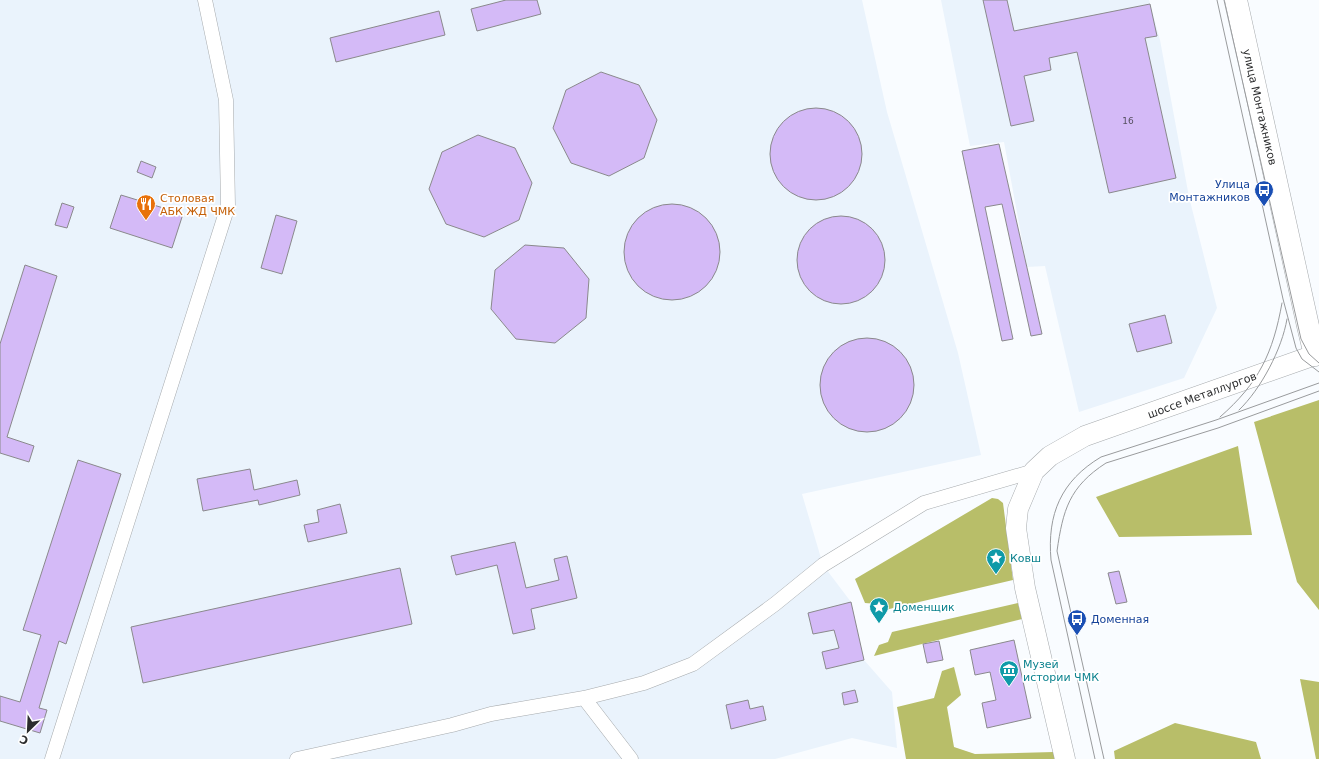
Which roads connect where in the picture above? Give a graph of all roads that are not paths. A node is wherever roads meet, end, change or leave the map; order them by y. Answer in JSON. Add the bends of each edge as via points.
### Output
{"nodes":[{"id":1,"x":205,"y":0,"type":"edge"},
{"id":2,"x":1236,"y":0,"type":"edge"},
{"id":3,"x":1317,"y":354,"type":"edge"},
{"id":4,"x":1034,"y":471,"type":"junction"},
{"id":5,"x":584,"y":698,"type":"junction"},
{"id":6,"x":52,"y":759,"type":"edge"},
{"id":7,"x":297,"y":759,"type":"edge"},
{"id":8,"x":631,"y":759,"type":"edge"},
{"id":9,"x":1065,"y":759,"type":"edge"}],
"edges":[{"from":1,"to":6,"type":"street","via":[[226,100],[228,206]]},
{"from":2,"to":3,"type":"main road","name":"улица Монтажников"},
{"from":3,"to":4,"type":"main road","name":"шоссе Металлургов","via":[[1085,436],[1050,456]]},
{"from":4,"to":5,"type":"street","via":[[924,503],[823,565],[693,664],[644,683]]},
{"from":4,"to":9,"type":"main road","via":[[1018,509],[1016,528],[1027,594]]},
{"from":5,"to":7,"type":"street","via":[[491,714]]},
{"from":5,"to":8,"type":"street"}]}
